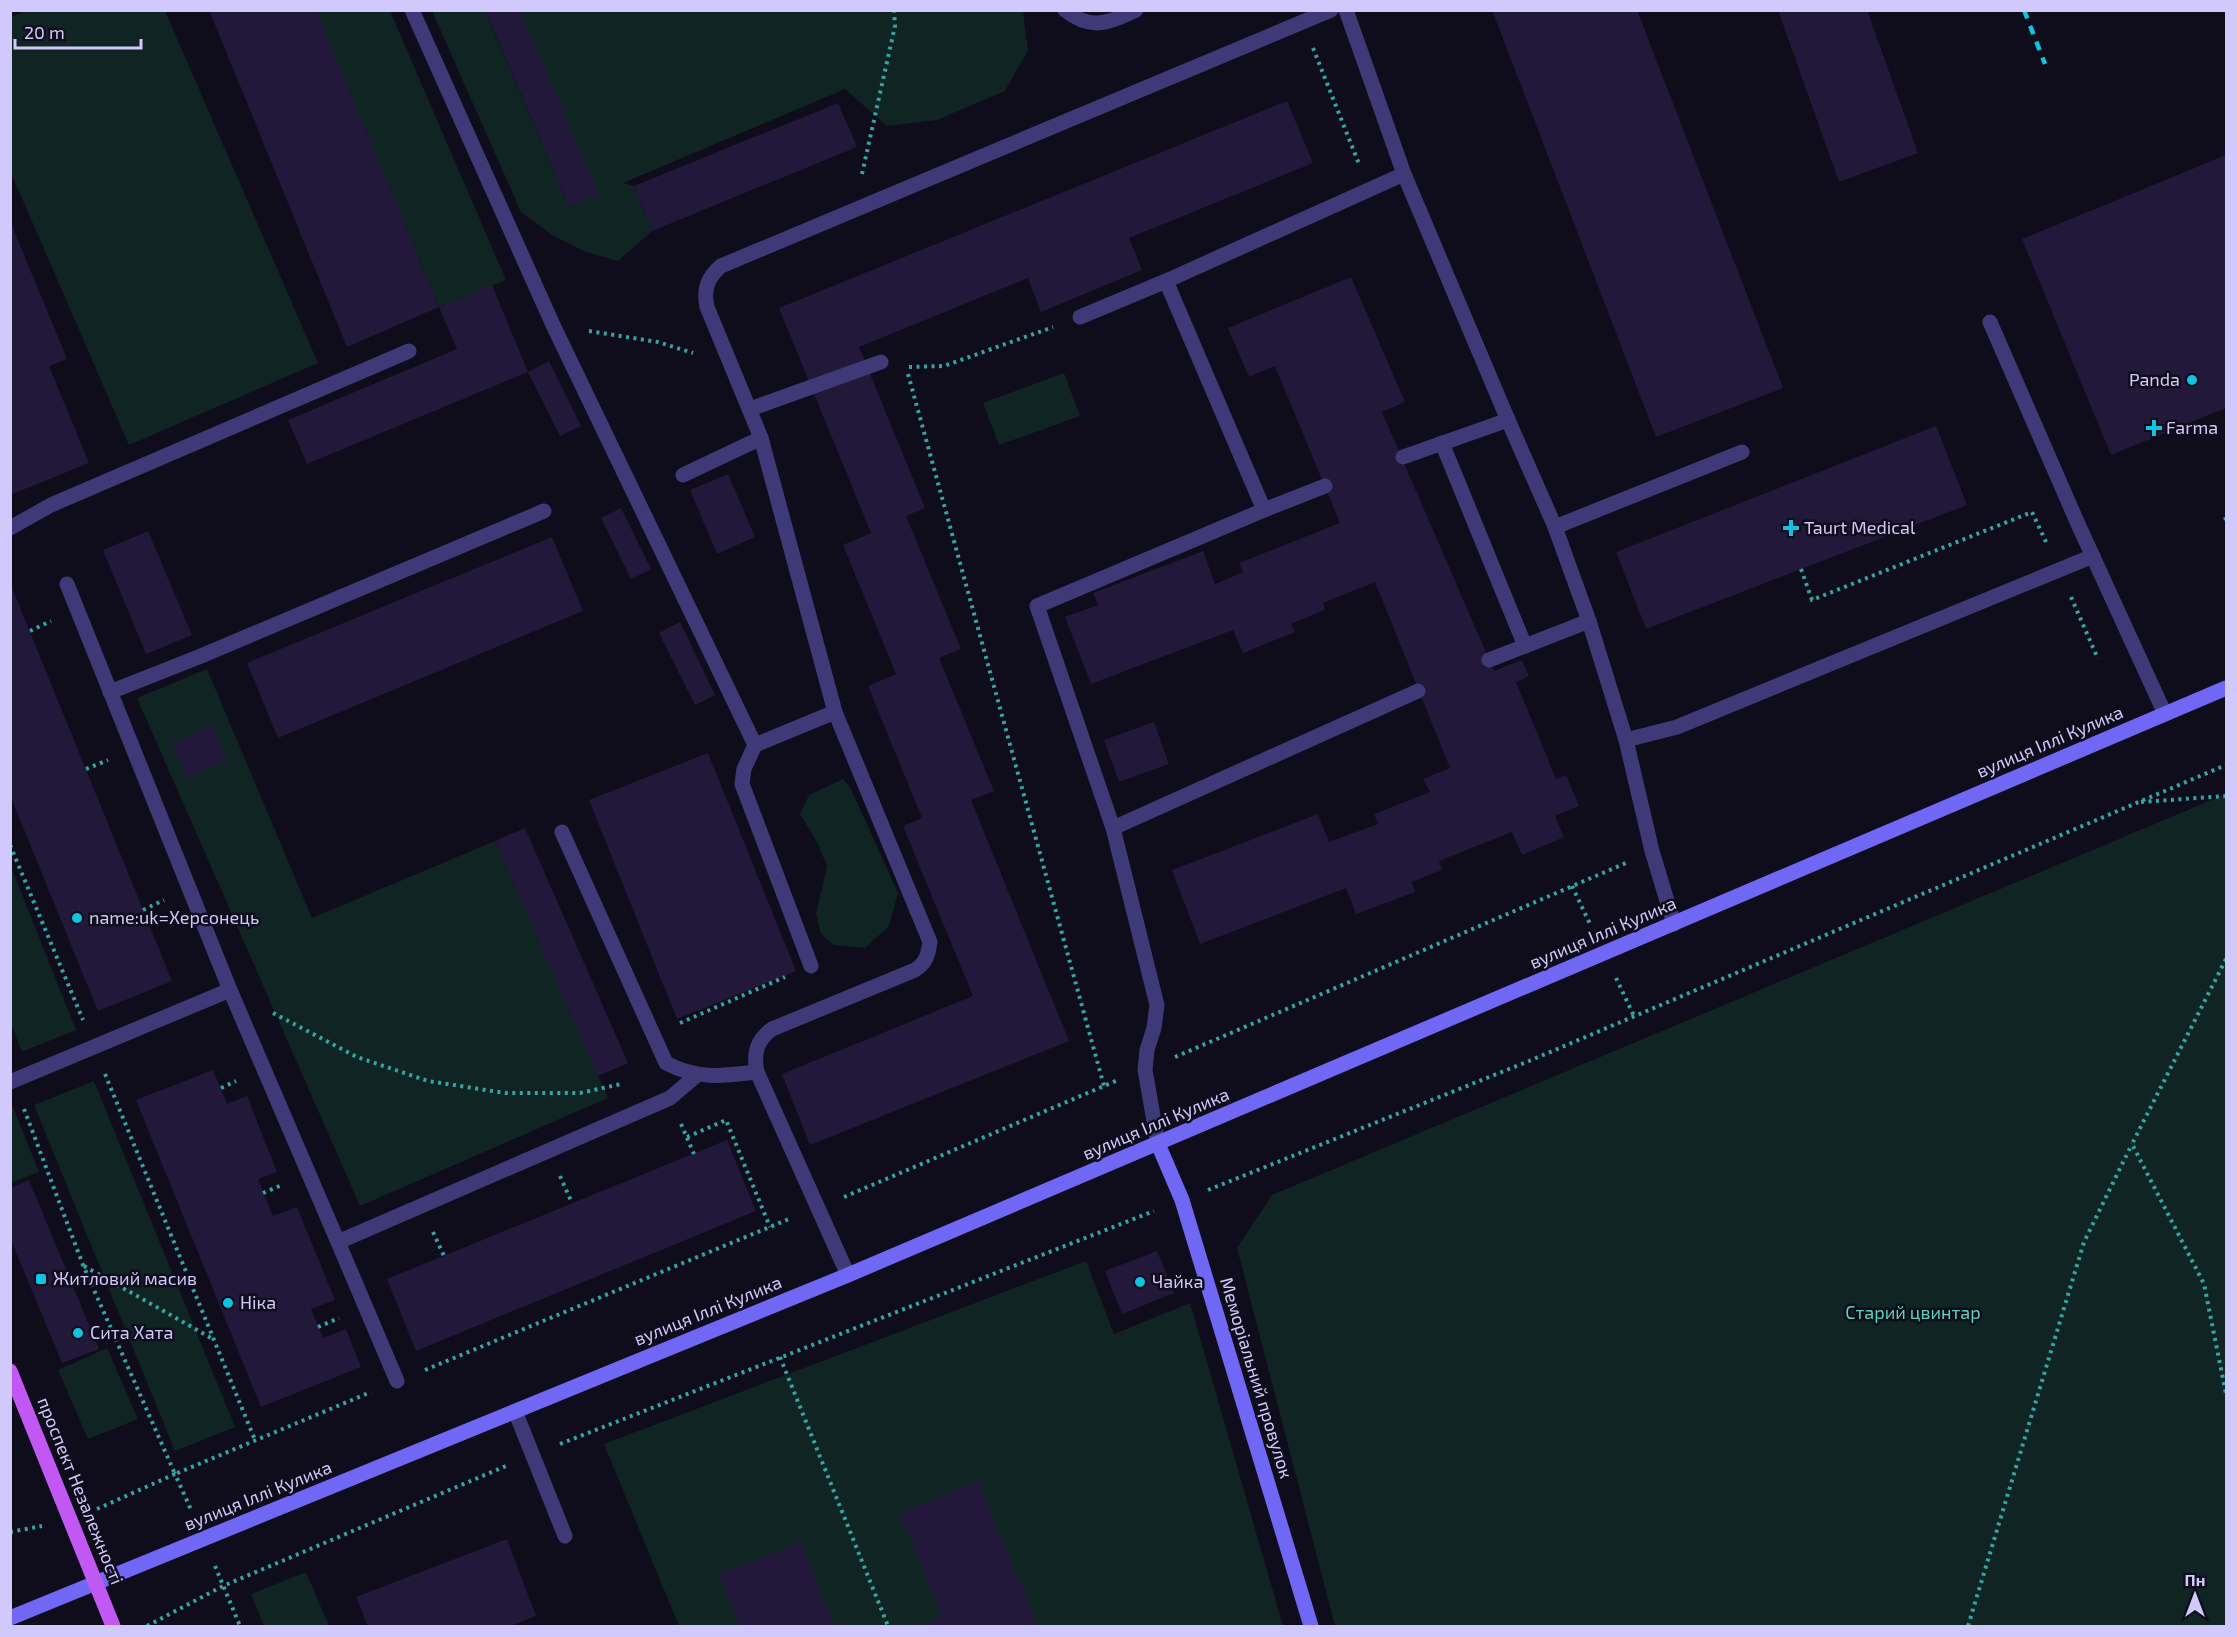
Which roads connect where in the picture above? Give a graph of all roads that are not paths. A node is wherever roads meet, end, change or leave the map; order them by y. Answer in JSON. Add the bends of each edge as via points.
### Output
{"nodes":[{"id":1,"x":412,"y":10,"type":"edge"},
{"id":2,"x":1065,"y":10,"type":"edge"},
{"id":3,"x":1136,"y":10,"type":"edge"},
{"id":4,"x":1331,"y":10,"type":"edge"},
{"id":5,"x":1346,"y":10,"type":"edge"},
{"id":6,"x":1404,"y":174,"type":"junction"},
{"id":7,"x":1166,"y":281,"type":"junction"},
{"id":8,"x":1080,"y":317,"type":"road end"},
{"id":9,"x":1989,"y":322,"type":"dead end"},
{"id":10,"x":409,"y":351,"type":"dead end"},
{"id":11,"x":881,"y":362,"type":"dead end"},
{"id":12,"x":750,"y":409,"type":"junction"},
{"id":13,"x":1508,"y":420,"type":"junction"},
{"id":14,"x":761,"y":438,"type":"junction"},
{"id":15,"x":1442,"y":443,"type":"junction"},
{"id":16,"x":1742,"y":452,"type":"dead end"},
{"id":17,"x":1403,"y":457,"type":"dead end"},
{"id":18,"x":683,"y":475,"type":"dead end"},
{"id":19,"x":1325,"y":486,"type":"dead end"},
{"id":20,"x":1264,"y":510,"type":"junction"},
{"id":21,"x":544,"y":511,"type":"dead end"},
{"id":22,"x":1555,"y":527,"type":"junction"},
{"id":23,"x":10,"y":528,"type":"edge"},
{"id":24,"x":2092,"y":556,"type":"junction"},
{"id":25,"x":68,"y":584,"type":"dead end"},
{"id":26,"x":1589,"y":621,"type":"junction"},
{"id":27,"x":1525,"y":646,"type":"junction"},
{"id":28,"x":1489,"y":660,"type":"dead end"},
{"id":29,"x":2226,"y":688,"type":"edge"},
{"id":30,"x":1418,"y":691,"type":"dead end"},
{"id":31,"x":110,"y":692,"type":"junction"},
{"id":32,"x":835,"y":712,"type":"junction"},
{"id":33,"x":2165,"y":714,"type":"junction"},
{"id":34,"x":1626,"y":740,"type":"junction"},
{"id":35,"x":754,"y":745,"type":"junction"},
{"id":36,"x":1113,"y":828,"type":"junction"},
{"id":37,"x":562,"y":832,"type":"dead end"},
{"id":38,"x":1674,"y":924,"type":"junction"},
{"id":39,"x":811,"y":966,"type":"road end"},
{"id":40,"x":230,"y":990,"type":"junction"},
{"id":41,"x":757,"y":1072,"type":"junction"},
{"id":42,"x":697,"y":1075,"type":"junction"},
{"id":43,"x":12,"y":1081,"type":"edge"},
{"id":44,"x":1158,"y":1144,"type":"junction"},
{"id":45,"x":338,"y":1242,"type":"junction"},
{"id":46,"x":848,"y":1275,"type":"junction"},
{"id":47,"x":10,"y":1371,"type":"edge"},
{"id":48,"x":397,"y":1382,"type":"road end"},
{"id":49,"x":515,"y":1411,"type":"junction"},
{"id":50,"x":565,"y":1536,"type":"dead end"},
{"id":51,"x":95,"y":1583,"type":"junction"},
{"id":52,"x":10,"y":1618,"type":"edge"},
{"id":53,"x":113,"y":1626,"type":"edge"},
{"id":54,"x":1311,"y":1626,"type":"edge"}],
"edges":[{"from":1,"to":35,"type":"street","via":[[553,325]]},
{"from":2,"to":3,"type":"street","via":[[1076,20],[1093,24],[1111,22]]},
{"from":4,"to":12,"type":"street","via":[[721,266],[710,275],[704,296]]},
{"from":5,"to":6,"type":"street"},
{"from":6,"to":7,"type":"street"},
{"from":6,"to":13,"type":"street"},
{"from":7,"to":8,"type":"street"},
{"from":7,"to":20,"type":"street"},
{"from":9,"to":24,"type":"street"},
{"from":10,"to":23,"type":"street","via":[[62,500]]},
{"from":11,"to":12,"type":"street"},
{"from":12,"to":14,"type":"street"},
{"from":13,"to":15,"type":"street"},
{"from":13,"to":22,"type":"street"},
{"from":14,"to":18,"type":"street"},
{"from":14,"to":32,"type":"street"},
{"from":15,"to":17,"type":"street"},
{"from":15,"to":27,"type":"street"},
{"from":16,"to":22,"type":"street"},
{"from":19,"to":20,"type":"street"},
{"from":20,"to":36,"type":"street","via":[[1037,606]]},
{"from":21,"to":31,"type":"street"},
{"from":22,"to":26,"type":"street"},
{"from":24,"to":33,"type":"street"},
{"from":24,"to":34,"type":"street","via":[[1677,727]]},
{"from":25,"to":31,"type":"street"},
{"from":26,"to":27,"type":"street"},
{"from":26,"to":34,"type":"street"},
{"from":27,"to":28,"type":"street"},
{"from":29,"to":33,"type":"street","name":"вулиця Іллі Кулика"},
{"from":30,"to":36,"type":"street"},
{"from":31,"to":40,"type":"street"},
{"from":32,"to":35,"type":"street"},
{"from":32,"to":41,"type":"street","via":[[930,942],[928,954],[924,964],[915,970],[772,1029],[757,1048]]},
{"from":33,"to":38,"type":"street","name":"вулиця Іллі Кулика"},
{"from":34,"to":38,"type":"street"},
{"from":35,"to":39,"type":"street","via":[[742,784]]},
{"from":36,"to":44,"type":"street","via":[[1156,1005],[1146,1070]]},
{"from":37,"to":42,"type":"street","via":[[666,1063]]},
{"from":38,"to":44,"type":"street","name":"вулиця Іллі Кулика"},
{"from":40,"to":43,"type":"street"},
{"from":40,"to":45,"type":"street"},
{"from":41,"to":42,"type":"street"},
{"from":41,"to":46,"type":"street"},
{"from":42,"to":45,"type":"street","via":[[670,1098]]},
{"from":44,"to":46,"type":"street","name":"вулиця Іллі Кулика"},
{"from":44,"to":54,"type":"street","name":"Меморіальний провулок","via":[[1182,1200]]},
{"from":45,"to":48,"type":"street"},
{"from":46,"to":49,"type":"street","name":"вулиця Іллі Кулика"},
{"from":47,"to":51,"type":"main road","name":"проспект Незалежності"},
{"from":49,"to":50,"type":"street"},
{"from":49,"to":51,"type":"street","name":"вулиця Іллі Кулика"},
{"from":51,"to":52,"type":"street","name":"вулиця Іллі Кулика"},
{"from":51,"to":53,"type":"main road","name":"проспект Незалежності"}]}
